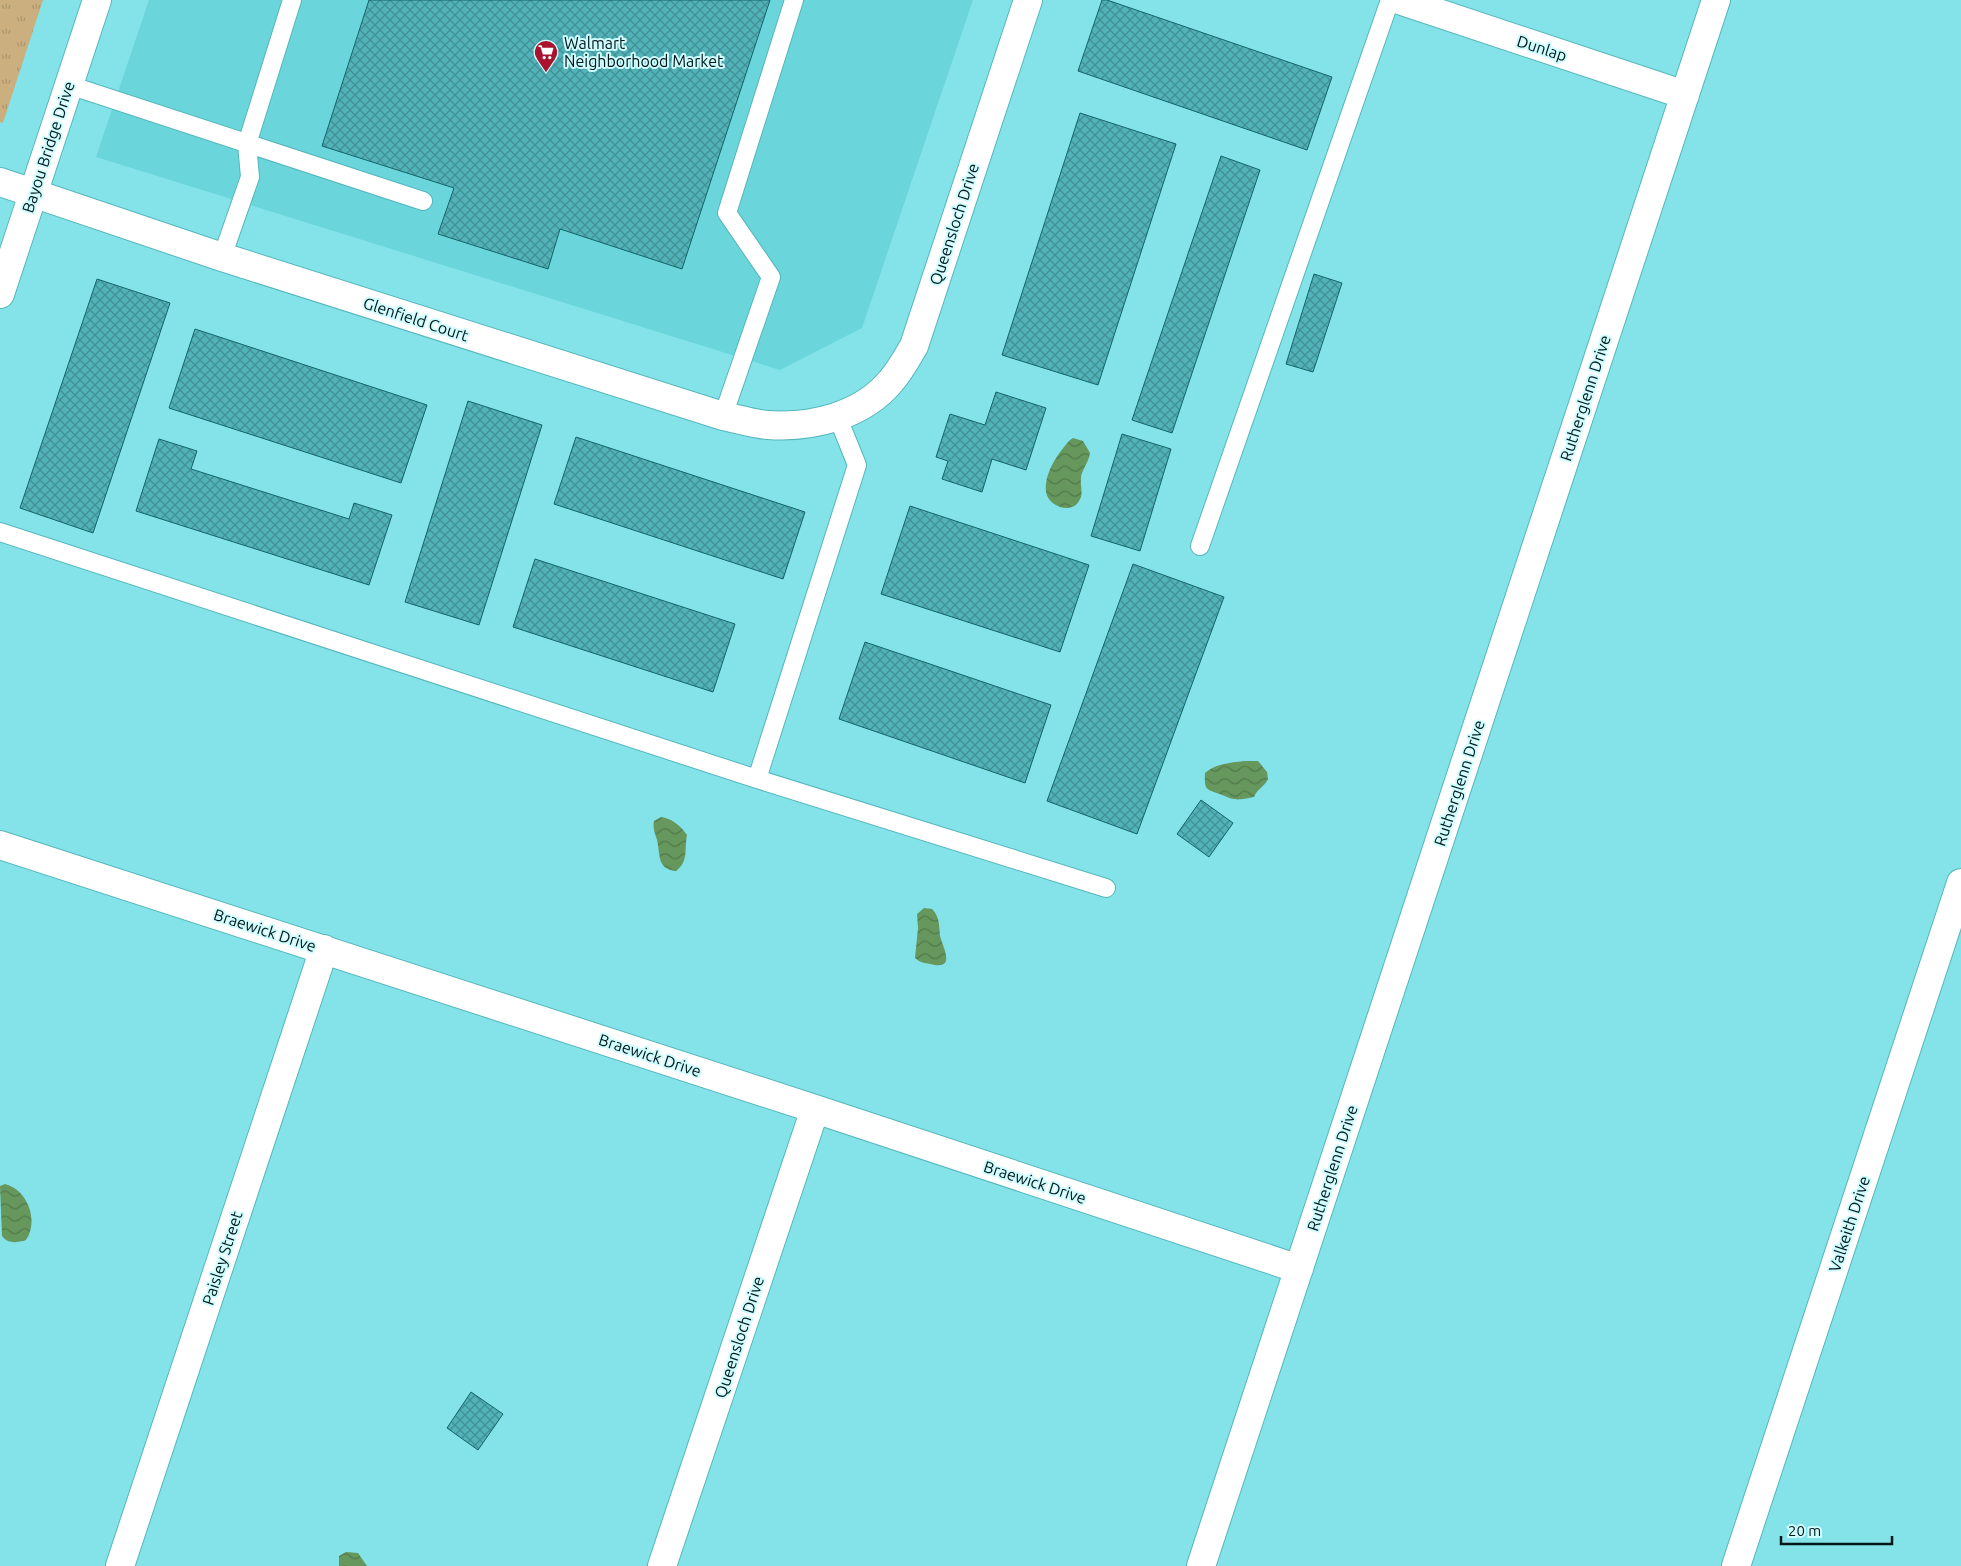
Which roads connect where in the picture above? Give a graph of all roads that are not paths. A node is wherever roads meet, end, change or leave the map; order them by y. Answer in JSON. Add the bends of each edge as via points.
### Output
{"nodes":[{"id":1,"x":97,"y":0,"type":"edge"},
{"id":2,"x":292,"y":0,"type":"edge"},
{"id":3,"x":794,"y":0,"type":"edge"},
{"id":4,"x":1028,"y":0,"type":"edge"},
{"id":5,"x":1390,"y":0,"type":"edge"},
{"id":6,"x":1399,"y":0,"type":"edge"},
{"id":7,"x":1716,"y":0,"type":"edge"},
{"id":8,"x":69,"y":85,"type":"junction"},
{"id":9,"x":1685,"y":95,"type":"junction"},
{"id":10,"x":247,"y":144,"type":"junction"},
{"id":11,"x":0,"y":182,"type":"edge"},
{"id":12,"x":33,"y":193,"type":"junction"},
{"id":13,"x":424,"y":201,"type":"dead end"},
{"id":14,"x":222,"y":257,"type":"junction"},
{"id":15,"x":0,"y":294,"type":"edge"},
{"id":16,"x":723,"y":416,"type":"junction"},
{"id":17,"x":838,"y":418,"type":"junction"},
{"id":18,"x":0,"y":532,"type":"edge"},
{"id":19,"x":1200,"y":546,"type":"dead end"},
{"id":20,"x":757,"y":779,"type":"junction"},
{"id":21,"x":0,"y":845,"type":"edge"},
{"id":22,"x":1961,"y":882,"type":"edge"},
{"id":23,"x":1106,"y":888,"type":"dead end"},
{"id":24,"x":324,"y":949,"type":"junction"},
{"id":25,"x":815,"y":1109,"type":"junction"},
{"id":26,"x":1299,"y":1269,"type":"junction"},
{"id":27,"x":120,"y":1566,"type":"edge"},
{"id":28,"x":662,"y":1566,"type":"edge"},
{"id":29,"x":1201,"y":1566,"type":"edge"},
{"id":30,"x":1736,"y":1566,"type":"edge"}],
"edges":[{"from":1,"to":8,"type":"street","name":"Bayou Bridge Drive"},
{"from":2,"to":10,"type":"lane"},
{"from":3,"to":16,"type":"lane","via":[[727,213],[771,277]]},
{"from":4,"to":17,"type":"street","name":"Queensloch Drive","via":[[914,346],[891,382],[866,403]]},
{"from":5,"to":19,"type":"lane"},
{"from":6,"to":9,"type":"street","name":"Dunlap"},
{"from":7,"to":9,"type":"street","name":"Rutherglenn Drive"},
{"from":8,"to":10,"type":"lane"},
{"from":8,"to":12,"type":"street","name":"Bayou Bridge Drive"},
{"from":9,"to":26,"type":"street","name":"Rutherglenn Drive"},
{"from":10,"to":13,"type":"lane"},
{"from":10,"to":14,"type":"lane","via":[[250,178]]},
{"from":11,"to":12,"type":"street","name":"Glenfield Court"},
{"from":12,"to":14,"type":"street","name":"Glenfield Court"},
{"from":12,"to":15,"type":"street","name":"Bayou Bridge Drive"},
{"from":14,"to":16,"type":"street","name":"Glenfield Court"},
{"from":16,"to":17,"type":"street","name":"Glenfield Court","via":[[768,425],[805,424]]},
{"from":17,"to":20,"type":"lane","via":[[857,465]]},
{"from":18,"to":20,"type":"lane"},
{"from":20,"to":23,"type":"lane"},
{"from":21,"to":24,"type":"street","name":"Braewick Drive"},
{"from":22,"to":30,"type":"street","name":"Valkeith Drive"},
{"from":24,"to":25,"type":"street","name":"Braewick Drive"},
{"from":24,"to":27,"type":"street","name":"Paisley Street"},
{"from":25,"to":26,"type":"street","name":"Braewick Drive"},
{"from":25,"to":28,"type":"street","name":"Queensloch Drive"},
{"from":26,"to":29,"type":"street","name":"Rutherglenn Drive"}]}
